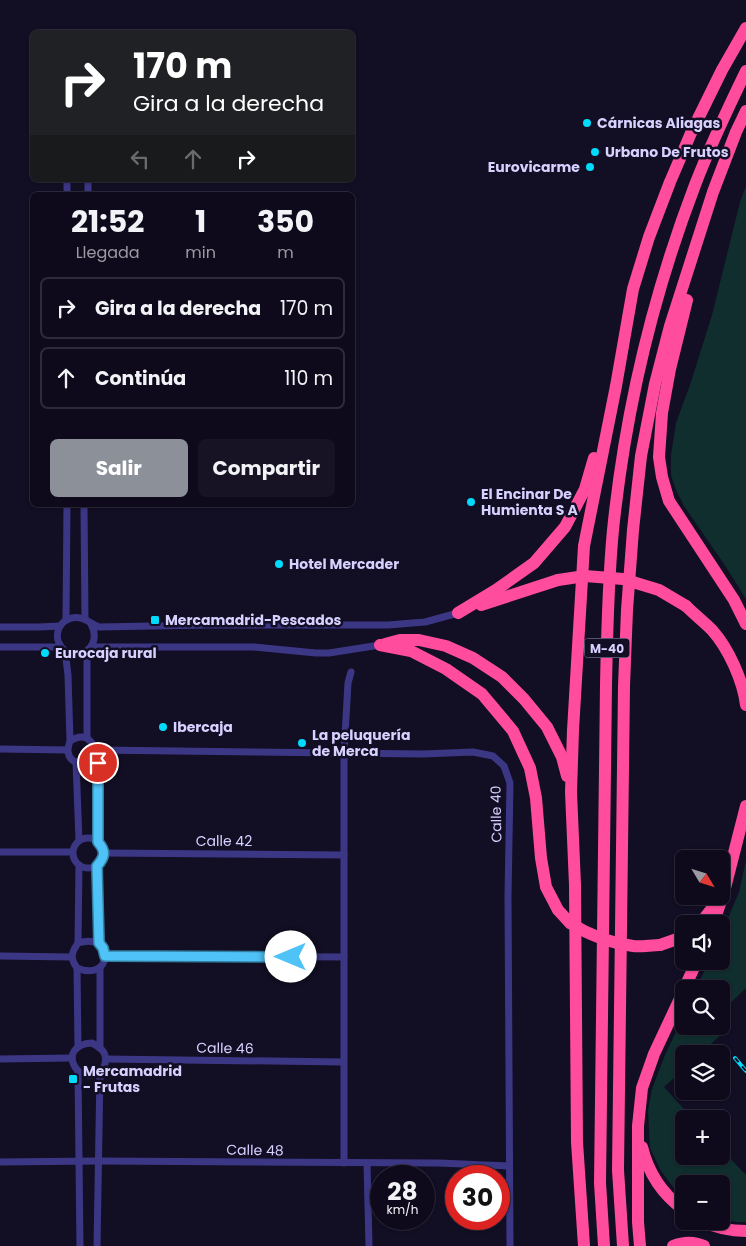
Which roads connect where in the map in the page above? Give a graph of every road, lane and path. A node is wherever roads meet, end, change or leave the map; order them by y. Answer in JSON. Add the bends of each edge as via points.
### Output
{"nodes":[{"id":1,"x":746,"y":28,"type":"edge"},
{"id":2,"x":746,"y":71,"type":"edge"},
{"id":3,"x":746,"y":111,"type":"edge"},
{"id":4,"x":712,"y":192,"type":"junction"},
{"id":5,"x":616,"y":386,"type":"junction"},
{"id":6,"x":67,"y":507,"type":"edge"},
{"id":7,"x":84,"y":507,"type":"edge"},
{"id":8,"x":458,"y":613,"type":"junction"},
{"id":9,"x":66,"y":619,"type":"junction"},
{"id":10,"x":85,"y":619,"type":"junction"},
{"id":11,"x":92,"y":624,"type":"junction"},
{"id":12,"x":746,"y":624,"type":"edge"},
{"id":13,"x":60,"y":626,"type":"junction"},
{"id":14,"x":0,"y":627,"type":"edge"},
{"id":15,"x":380,"y":645,"type":"junction"},
{"id":16,"x":92,"y":646,"type":"junction"},
{"id":17,"x":0,"y":647,"type":"edge"},
{"id":18,"x":62,"y":649,"type":"junction"},
{"id":19,"x":86,"y":652,"type":"junction"},
{"id":20,"x":352,"y":672,"type":"dead end"},
{"id":21,"x":746,"y":706,"type":"edge"},
{"id":22,"x":87,"y":738,"type":"junction"},
{"id":23,"x":70,"y":741,"type":"junction"},
{"id":24,"x":0,"y":749,"type":"edge"},
{"id":25,"x":67,"y":750,"type":"junction"},
{"id":26,"x":94,"y":753,"type":"junction"},
{"id":27,"x":344,"y":753,"type":"junction"},
{"id":28,"x":76,"y":762,"type":"junction"},
{"id":29,"x":571,"y":792,"type":"junction"},
{"id":30,"x":746,"y":806,"type":"edge"},
{"id":31,"x":79,"y":840,"type":"junction"},
{"id":32,"x":98,"y":842,"type":"junction"},
{"id":33,"x":0,"y":852,"type":"edge"},
{"id":34,"x":72,"y":852,"type":"junction"},
{"id":35,"x":104,"y":853,"type":"junction"},
{"id":36,"x":344,"y":855,"type":"junction"},
{"id":37,"x":79,"y":865,"type":"junction"},
{"id":38,"x":730,"y":865,"type":"edge"},
{"id":39,"x":97,"y":866,"type":"junction"},
{"id":40,"x":675,"y":940,"type":"edge"},
{"id":41,"x":78,"y":943,"type":"junction"},
{"id":42,"x":99,"y":943,"type":"junction"},
{"id":43,"x":0,"y":956,"type":"edge"},
{"id":44,"x":105,"y":956,"type":"junction"},
{"id":45,"x":72,"y":957,"type":"junction"},
{"id":46,"x":344,"y":957,"type":"junction"},
{"id":47,"x":77,"y":968,"type":"junction"},
{"id":48,"x":100,"y":968,"type":"junction"},
{"id":49,"x":675,"y":1008,"type":"edge"},
{"id":50,"x":78,"y":1046,"type":"junction"},
{"id":51,"x":100,"y":1048,"type":"junction"},
{"id":52,"x":72,"y":1058,"type":"junction"},
{"id":53,"x":0,"y":1059,"type":"edge"},
{"id":54,"x":106,"y":1059,"type":"junction"},
{"id":55,"x":343,"y":1062,"type":"junction"},
{"id":56,"x":78,"y":1072,"type":"junction"},
{"id":57,"x":100,"y":1072,"type":"junction"},
{"id":58,"x":638,"y":1126,"type":"junction"},
{"id":59,"x":79,"y":1161,"type":"junction"},
{"id":60,"x":98,"y":1161,"type":"junction"},
{"id":61,"x":0,"y":1162,"type":"edge"},
{"id":62,"x":344,"y":1163,"type":"junction"},
{"id":63,"x":368,"y":1164,"type":"junction"},
{"id":64,"x":486,"y":1165,"type":"edge"},
{"id":65,"x":509,"y":1165,"type":"edge"},
{"id":66,"x":675,"y":1202,"type":"edge"},
{"id":67,"x":583,"y":1227,"type":"junction"},
{"id":68,"x":730,"y":1229,"type":"edge"},
{"id":69,"x":510,"y":1230,"type":"edge"},
{"id":70,"x":746,"y":1230,"type":"edge"},
{"id":71,"x":80,"y":1246,"type":"edge"},
{"id":72,"x":97,"y":1246,"type":"edge"},
{"id":73,"x":369,"y":1246,"type":"edge"},
{"id":74,"x":510,"y":1246,"type":"edge"},
{"id":75,"x":580,"y":1246,"type":"edge"},
{"id":76,"x":584,"y":1246,"type":"edge"},
{"id":77,"x":604,"y":1246,"type":"edge"},
{"id":78,"x":623,"y":1246,"type":"edge"},
{"id":79,"x":640,"y":1246,"type":"edge"},
{"id":80,"x":673,"y":1246,"type":"edge"},
{"id":81,"x":704,"y":1246,"type":"edge"}],
"edges":[{"from":1,"to":5,"type":"highway","via":[[691,133],[649,237],[633,289]]},
{"from":2,"to":77,"type":"highway","number":"M-40","via":[[695,185],[668,264],[637,381],[613,530],[606,685],[600,1183]]},
{"from":3,"to":4,"type":"highway","number":"M-40"},
{"from":4,"to":12,"type":"highway","via":[[670,370],[662,413],[659,457],[669,501],[734,600]]},
{"from":4,"to":78,"type":"highway","number":"M-40","via":[[655,384],[641,456],[633,530],[624,714],[618,1170]]},
{"from":5,"to":8,"type":"highway","via":[[585,489],[565,527],[534,563]]},
{"from":5,"to":29,"type":"highway","via":[[584,546]]},
{"from":6,"to":9,"type":"street"},
{"from":7,"to":10,"type":"street"},
{"from":8,"to":11,"type":"street","via":[[425,622],[388,625],[100,627]]},
{"from":8,"to":21,"type":"highway","bridge":true,"via":[[558,580],[585,576],[623,579],[659,590],[686,606],[712,631],[732,661],[745,694]]},
{"from":9,"to":10,"type":"street"},
{"from":9,"to":13,"type":"street"},
{"from":10,"to":11,"type":"street"},
{"from":11,"to":16,"type":"street","via":[[95,638]]},
{"from":13,"to":14,"type":"street"},
{"from":13,"to":18,"type":"street","via":[[58,640]]},
{"from":15,"to":16,"type":"street","via":[[329,653],[253,647]]},
{"from":15,"to":29,"type":"highway","via":[[419,640],[446,646],[473,658],[502,677],[547,727],[562,757]]},
{"from":15,"to":40,"type":"highway","bridge":true,"via":[[411,651],[446,669],[482,694],[513,732],[530,768],[546,887],[558,910],[570,923],[586,933],[634,946],[660,945]]},
{"from":16,"to":19,"type":"street"},
{"from":17,"to":18,"type":"street"},
{"from":18,"to":19,"type":"street","via":[[71,654]]},
{"from":18,"to":23,"type":"street","via":[[68,675]]},
{"from":19,"to":22,"type":"street"},
{"from":20,"to":27,"type":"street","via":[[348,684]]},
{"from":22,"to":23,"type":"street","via":[[81,736]]},
{"from":22,"to":26,"type":"street","via":[[93,743]]},
{"from":23,"to":25,"type":"street"},
{"from":24,"to":25,"type":"street"},
{"from":25,"to":28,"type":"street"},
{"from":26,"to":27,"type":"street","name":"Calle 40"},
{"from":26,"to":28,"type":"street","via":[[88,761]]},
{"from":26,"to":32,"type":"street","via":[[98,763]]},
{"from":27,"to":36,"type":"street"},
{"from":27,"to":65,"type":"street","name":"Calle 40","via":[[473,752],[493,756],[504,766],[510,784]]},
{"from":28,"to":31,"type":"street"},
{"from":29,"to":67,"type":"highway","via":[[577,1134]]},
{"from":30,"to":38,"type":"highway"},
{"from":31,"to":32,"type":"street","via":[[92,838]]},
{"from":31,"to":34,"type":"street"},
{"from":32,"to":35,"type":"street"},
{"from":33,"to":34,"type":"street"},
{"from":34,"to":37,"type":"street"},
{"from":35,"to":36,"type":"street","name":"Calle 42"},
{"from":35,"to":39,"type":"street"},
{"from":36,"to":46,"type":"street"},
{"from":37,"to":39,"type":"street","via":[[86,868]]},
{"from":37,"to":41,"type":"street"},
{"from":39,"to":42,"type":"street"},
{"from":41,"to":42,"type":"street","via":[[86,940]]},
{"from":41,"to":45,"type":"street"},
{"from":42,"to":44,"type":"street"},
{"from":43,"to":45,"type":"street"},
{"from":44,"to":46,"type":"street"},
{"from":44,"to":48,"type":"street"},
{"from":45,"to":47,"type":"street"},
{"from":46,"to":55,"type":"street"},
{"from":47,"to":48,"type":"street","via":[[92,972]]},
{"from":47,"to":50,"type":"street"},
{"from":48,"to":51,"type":"street"},
{"from":49,"to":58,"type":"highway","via":[[642,1088]]},
{"from":50,"to":51,"type":"street","via":[[92,1043]]},
{"from":50,"to":52,"type":"street"},
{"from":51,"to":54,"type":"street"},
{"from":52,"to":53,"type":"street"},
{"from":52,"to":56,"type":"street"},
{"from":54,"to":55,"type":"street","name":"Calle 46"},
{"from":54,"to":57,"type":"street"},
{"from":55,"to":62,"type":"street"},
{"from":56,"to":57,"type":"street","via":[[86,1075]]},
{"from":56,"to":59,"type":"street"},
{"from":57,"to":60,"type":"street"},
{"from":58,"to":66,"type":"highway","via":[[645,1159],[654,1178]]},
{"from":58,"to":79,"type":"highway"},
{"from":59,"to":60,"type":"street","name":"Calle 48"},
{"from":59,"to":61,"type":"street","name":"Calle 48"},
{"from":59,"to":71,"type":"street"},
{"from":60,"to":62,"type":"street","name":"Calle 48"},
{"from":60,"to":72,"type":"street"},
{"from":62,"to":63,"type":"street","name":"Calle 48"},
{"from":63,"to":64,"type":"street","name":"Calle 48"},
{"from":63,"to":73,"type":"street"},
{"from":67,"to":75,"type":"highway"},
{"from":67,"to":76,"type":"highway"},
{"from":68,"to":70,"type":"highway"},
{"from":69,"to":74,"type":"street","name":"Calle 40"},
{"from":80,"to":81,"type":"highway","via":[[685,1242]]}]}
